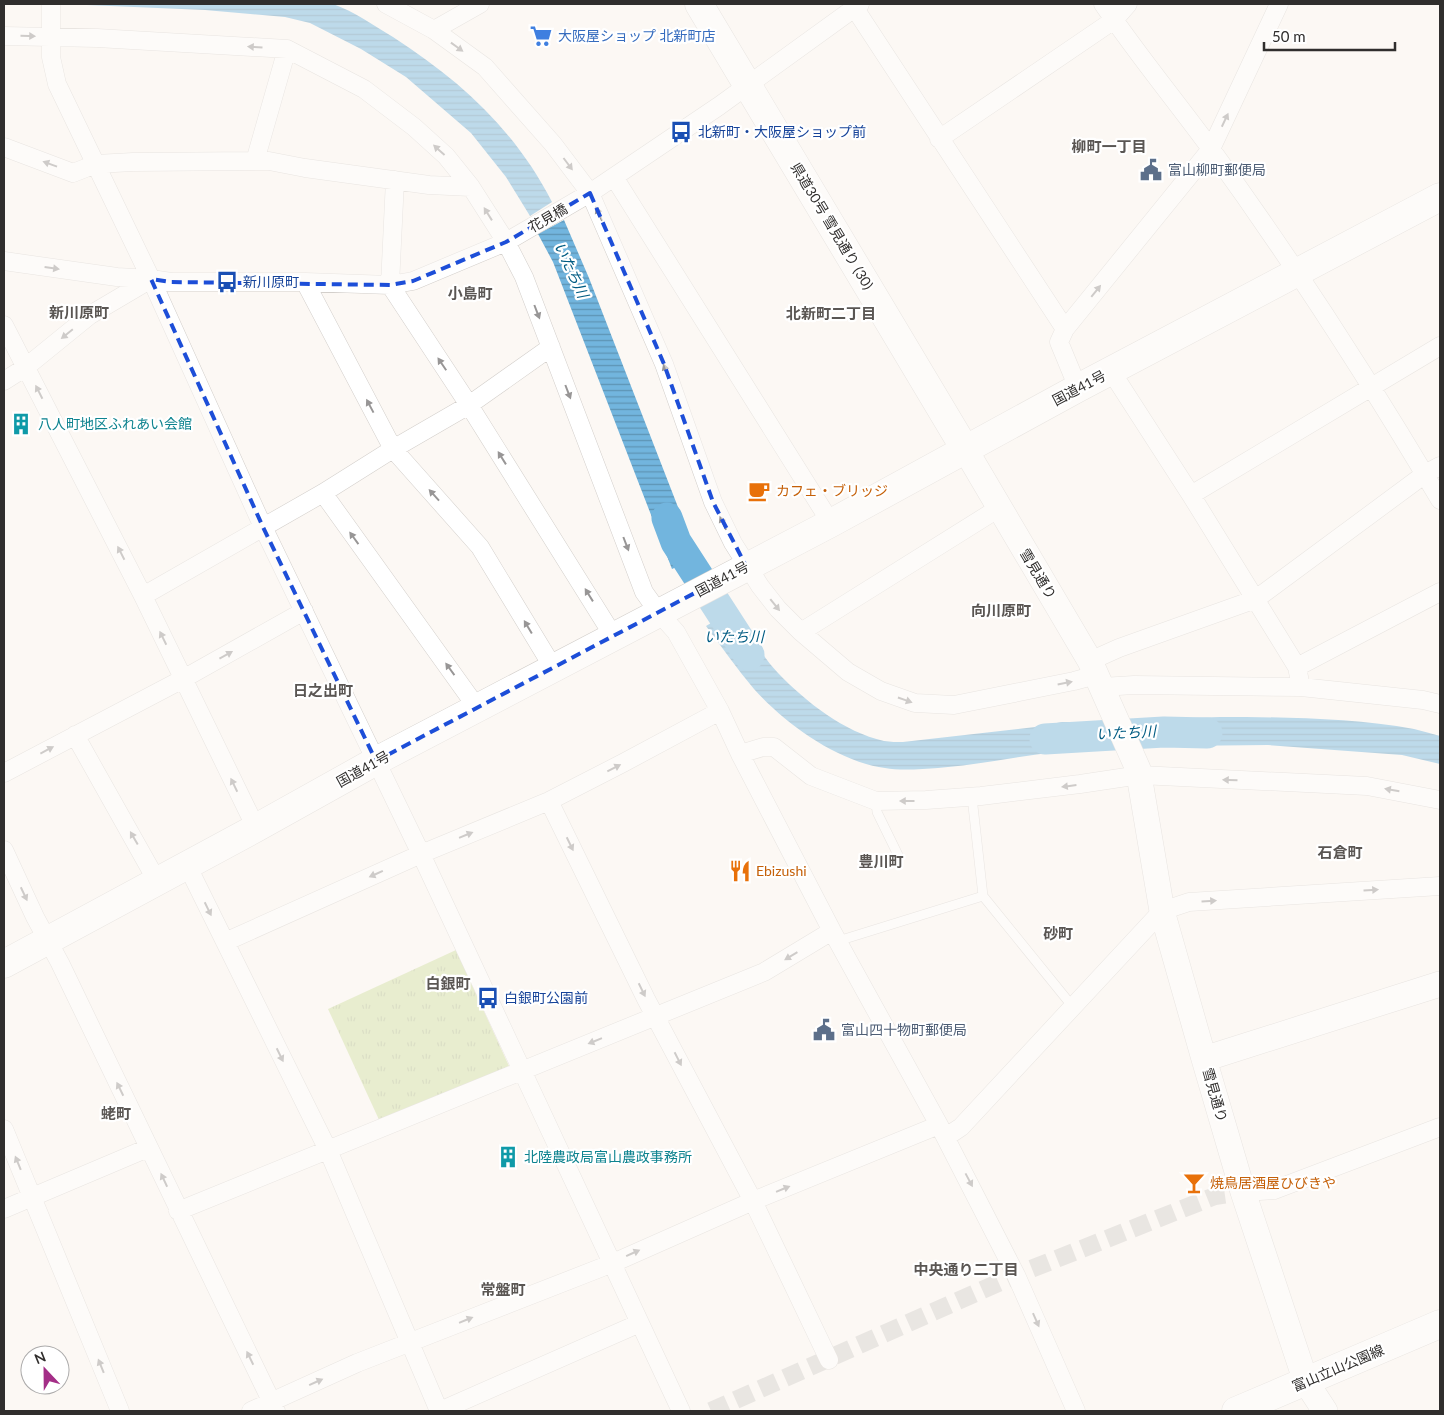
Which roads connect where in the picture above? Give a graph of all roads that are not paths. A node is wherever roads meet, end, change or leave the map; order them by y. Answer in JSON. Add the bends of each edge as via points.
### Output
{"nodes":[{"id":1,"x":51,"y":4,"type":"edge"},
{"id":2,"x":386,"y":4,"type":"edge"},
{"id":3,"x":480,"y":4,"type":"edge"},
{"id":4,"x":699,"y":4,"type":"edge"},
{"id":5,"x":1103,"y":4,"type":"edge"},
{"id":6,"x":1128,"y":4,"type":"edge"},
{"id":7,"x":1279,"y":4,"type":"edge"},
{"id":8,"x":855,"y":5,"type":"edge"},
{"id":9,"x":1114,"y":20,"type":"junction"},
{"id":10,"x":434,"y":30,"type":"junction"},
{"id":11,"x":52,"y":32,"type":"junction"},
{"id":12,"x":4,"y":36,"type":"edge"},
{"id":13,"x":288,"y":49,"type":"junction"},
{"id":14,"x":748,"y":85,"type":"junction"},
{"id":15,"x":939,"y":139,"type":"junction"},
{"id":16,"x":4,"y":148,"type":"edge"},
{"id":17,"x":1211,"y":149,"type":"junction"},
{"id":18,"x":255,"y":161,"type":"junction"},
{"id":19,"x":96,"y":164,"type":"junction"},
{"id":20,"x":614,"y":177,"type":"junction"},
{"id":21,"x":395,"y":180,"type":"junction"},
{"id":22,"x":471,"y":187,"type":"junction"},
{"id":23,"x":590,"y":193,"type":"junction"},
{"id":24,"x":1440,"y":196,"type":"edge"},
{"id":25,"x":506,"y":242,"type":"junction"},
{"id":26,"x":4,"y":261,"type":"edge"},
{"id":27,"x":1298,"y":273,"type":"junction"},
{"id":28,"x":151,"y":279,"type":"junction"},
{"id":29,"x":304,"y":282,"type":"junction"},
{"id":30,"x":390,"y":285,"type":"junction"},
{"id":31,"x":4,"y":325,"type":"edge"},
{"id":32,"x":1065,"y":329,"type":"junction"},
{"id":33,"x":1440,"y":346,"type":"edge"},
{"id":34,"x":551,"y":347,"type":"junction"},
{"id":35,"x":26,"y":367,"type":"junction"},
{"id":36,"x":1111,"y":371,"type":"junction"},
{"id":37,"x":4,"y":380,"type":"edge"},
{"id":38,"x":1371,"y":386,"type":"junction"},
{"id":39,"x":1078,"y":388,"type":"junction"},
{"id":40,"x":469,"y":404,"type":"junction"},
{"id":41,"x":393,"y":449,"type":"junction"},
{"id":42,"x":965,"y":449,"type":"junction"},
{"id":43,"x":1433,"y":470,"type":"edge"},
{"id":44,"x":322,"y":493,"type":"junction"},
{"id":45,"x":1191,"y":495,"type":"junction"},
{"id":46,"x":1440,"y":500,"type":"edge"},
{"id":47,"x":999,"y":508,"type":"junction"},
{"id":48,"x":831,"y":522,"type":"junction"},
{"id":49,"x":263,"y":527,"type":"junction"},
{"id":50,"x":742,"y":568,"type":"junction"},
{"id":51,"x":1440,"y":592,"type":"edge"},
{"id":52,"x":143,"y":596,"type":"junction"},
{"id":53,"x":1256,"y":599,"type":"junction"},
{"id":54,"x":304,"y":612,"type":"junction"},
{"id":55,"x":658,"y":613,"type":"junction"},
{"id":56,"x":801,"y":632,"type":"junction"},
{"id":57,"x":614,"y":637,"type":"junction"},
{"id":58,"x":1297,"y":667,"type":"junction"},
{"id":59,"x":554,"y":668,"type":"junction"},
{"id":60,"x":183,"y":679,"type":"junction"},
{"id":61,"x":1099,"y":681,"type":"junction"},
{"id":62,"x":1301,"y":687,"type":"junction"},
{"id":63,"x":1440,"y":704,"type":"edge"},
{"id":64,"x":478,"y":709,"type":"junction"},
{"id":65,"x":720,"y":711,"type":"junction"},
{"id":66,"x":76,"y":736,"type":"junction"},
{"id":67,"x":740,"y":754,"type":"junction"},
{"id":68,"x":376,"y":761,"type":"junction"},
{"id":69,"x":1139,"y":772,"type":"junction"},
{"id":70,"x":4,"y":773,"type":"edge"},
{"id":71,"x":972,"y":797,"type":"junction"},
{"id":72,"x":549,"y":800,"type":"junction"},
{"id":73,"x":1440,"y":800,"type":"edge"},
{"id":74,"x":876,"y":801,"type":"junction"},
{"id":75,"x":256,"y":828,"type":"junction"},
{"id":76,"x":4,"y":850,"type":"edge"},
{"id":77,"x":421,"y":854,"type":"junction"},
{"id":78,"x":898,"y":855,"type":"dead end"},
{"id":79,"x":187,"y":865,"type":"junction"},
{"id":80,"x":158,"y":881,"type":"junction"},
{"id":81,"x":1440,"y":886,"type":"edge"},
{"id":82,"x":983,"y":896,"type":"junction"},
{"id":83,"x":1162,"y":911,"type":"junction"},
{"id":84,"x":835,"y":936,"type":"junction"},
{"id":85,"x":47,"y":940,"type":"junction"},
{"id":86,"x":225,"y":942,"type":"junction"},
{"id":87,"x":4,"y":964,"type":"edge"},
{"id":88,"x":1440,"y":986,"type":"edge"},
{"id":89,"x":1073,"y":1007,"type":"junction"},
{"id":90,"x":656,"y":1016,"type":"junction"},
{"id":91,"x":1204,"y":1059,"type":"junction"},
{"id":92,"x":521,"y":1071,"type":"junction"},
{"id":93,"x":1440,"y":1127,"type":"edge"},
{"id":94,"x":4,"y":1129,"type":"edge"},
{"id":95,"x":942,"y":1131,"type":"junction"},
{"id":96,"x":148,"y":1148,"type":"junction"},
{"id":97,"x":328,"y":1150,"type":"junction"},
{"id":98,"x":1243,"y":1192,"type":"junction"},
{"id":99,"x":31,"y":1198,"type":"junction"},
{"id":100,"x":753,"y":1201,"type":"junction"},
{"id":101,"x":4,"y":1209,"type":"edge"},
{"id":102,"x":178,"y":1211,"type":"junction"},
{"id":103,"x":612,"y":1262,"type":"junction"},
{"id":104,"x":640,"y":1323,"type":"junction"},
{"id":105,"x":1440,"y":1324,"type":"edge"},
{"id":106,"x":411,"y":1343,"type":"junction"},
{"id":107,"x":829,"y":1360,"type":"dead end"},
{"id":108,"x":1306,"y":1382,"type":"junction"},
{"id":109,"x":274,"y":1407,"type":"edge"},
{"id":110,"x":120,"y":1411,"type":"edge"},
{"id":111,"x":251,"y":1411,"type":"edge"},
{"id":112,"x":440,"y":1411,"type":"edge"},
{"id":113,"x":681,"y":1411,"type":"edge"},
{"id":114,"x":1076,"y":1411,"type":"edge"},
{"id":115,"x":1236,"y":1411,"type":"edge"},
{"id":116,"x":1325,"y":1411,"type":"edge"}],
"edges":[{"from":1,"to":11,"type":"street"},
{"from":2,"to":10,"type":"street"},
{"from":3,"to":10,"type":"street"},
{"from":4,"to":14,"type":"main road","name":"県道30号 雪見通り (30)"},
{"from":5,"to":9,"type":"street"},
{"from":6,"to":9,"type":"street"},
{"from":17,"to":7,"type":"street","one_way":true},
{"from":8,"to":14,"type":"street","name":"花見橋"},
{"from":8,"to":15,"type":"street"},
{"from":9,"to":15,"type":"street"},
{"from":9,"to":17,"type":"street"},
{"from":10,"to":23,"type":"street","one_way":true,"via":[[485,67],[553,144]]},
{"from":12,"to":11,"type":"street","one_way":true},
{"from":13,"to":11,"type":"street","one_way":true},
{"from":11,"to":19,"type":"street","via":[[51,57],[57,84]]},
{"from":13,"to":18,"type":"street"},
{"from":22,"to":13,"type":"street","one_way":true,"via":[[446,156],[364,89]]},
{"from":14,"to":20,"type":"street","name":"花見橋"},
{"from":14,"to":42,"type":"main road","name":"県道30号 雪見通り (30)"},
{"from":15,"to":32,"type":"street"},
{"from":19,"to":16,"type":"street","one_way":true,"via":[[73,173]]},
{"from":17,"to":27,"type":"street"},
{"from":32,"to":17,"type":"street","one_way":true},
{"from":18,"to":19,"type":"street"},
{"from":18,"to":21,"type":"street"},
{"from":19,"to":28,"type":"street"},
{"from":20,"to":23,"type":"street","name":"花見橋"},
{"from":20,"to":48,"type":"street"},
{"from":21,"to":22,"type":"street"},
{"from":21,"to":30,"type":"street"},
{"from":25,"to":22,"type":"street","one_way":true},
{"from":23,"to":25,"type":"street","name":"花見橋"},
{"from":50,"to":23,"type":"street","one_way":true,"via":[[713,502],[664,364]]},
{"from":24,"to":27,"type":"main road","name":"国道41号"},
{"from":25,"to":30,"type":"street","name":"花見橋","via":[[413,281]]},
{"from":25,"to":34,"type":"street","one_way":true,"via":[[524,277]]},
{"from":26,"to":28,"type":"street","name":"花見橋","one_way":true},
{"from":27,"to":36,"type":"main road","name":"国道41号"},
{"from":27,"to":38,"type":"street"},
{"from":28,"to":29,"type":"street","name":"花見橋","via":[[171,282]]},
{"from":28,"to":35,"type":"street","one_way":true,"via":[[90,316]]},
{"from":28,"to":49,"type":"street"},
{"from":29,"to":30,"type":"street","name":"花見橋"},
{"from":41,"to":29,"type":"street","one_way":true},
{"from":40,"to":30,"type":"street","one_way":true},
{"from":31,"to":35,"type":"street"},
{"from":32,"to":39,"type":"street","via":[[1059,342]]},
{"from":33,"to":38,"type":"street"},
{"from":34,"to":40,"type":"street"},
{"from":34,"to":55,"type":"street","one_way":true,"via":[[644,592]]},
{"from":35,"to":37,"type":"street"},
{"from":52,"to":35,"type":"street","one_way":true},
{"from":36,"to":39,"type":"main road","name":"国道41号"},
{"from":36,"to":45,"type":"street"},
{"from":38,"to":43,"type":"street"},
{"from":38,"to":45,"type":"street"},
{"from":39,"to":42,"type":"main road","name":"国道41号"},
{"from":40,"to":41,"type":"street"},
{"from":57,"to":40,"type":"street","one_way":true},
{"from":41,"to":44,"type":"street"},
{"from":59,"to":41,"type":"street","one_way":true,"via":[[480,547]]},
{"from":42,"to":47,"type":"street","name":"雪見通り"},
{"from":42,"to":48,"type":"main road","name":"国道41号"},
{"from":43,"to":46,"type":"street"},
{"from":43,"to":53,"type":"street"},
{"from":44,"to":49,"type":"street"},
{"from":64,"to":44,"type":"street","one_way":true},
{"from":45,"to":53,"type":"street"},
{"from":47,"to":56,"type":"street"},
{"from":47,"to":61,"type":"street","name":"雪見通り"},
{"from":48,"to":50,"type":"main road","name":"国道41号"},
{"from":49,"to":52,"type":"street"},
{"from":49,"to":54,"type":"street"},
{"from":50,"to":55,"type":"main road","name":"国道41号"},
{"from":50,"to":56,"type":"street","one_way":true},
{"from":51,"to":58,"type":"street"},
{"from":60,"to":52,"type":"street","one_way":true},
{"from":53,"to":58,"type":"street"},
{"from":53,"to":61,"type":"street","via":[[1118,648]]},
{"from":60,"to":54,"type":"street","one_way":true},
{"from":54,"to":68,"type":"street"},
{"from":55,"to":57,"type":"main road","name":"国道41号"},
{"from":55,"to":65,"type":"street","via":[[676,632]]},
{"from":56,"to":61,"type":"street","one_way":true,"via":[[848,672],[881,692],[915,703],[954,706],[1074,681]]},
{"from":57,"to":59,"type":"main road","name":"国道41号"},
{"from":58,"to":62,"type":"street"},
{"from":59,"to":64,"type":"main road","name":"国道41号"},
{"from":60,"to":66,"type":"street"},
{"from":75,"to":60,"type":"street","one_way":true},
{"from":61,"to":62,"type":"street","via":[[1134,685]]},
{"from":61,"to":69,"type":"street","name":"雪見通り"},
{"from":62,"to":63,"type":"street"},
{"from":64,"to":68,"type":"main road","name":"国道41号"},
{"from":65,"to":67,"type":"street"},
{"from":72,"to":65,"type":"street","one_way":true},
{"from":70,"to":66,"type":"street","one_way":true},
{"from":80,"to":66,"type":"street","one_way":true},
{"from":67,"to":74,"type":"street","via":[[774,747],[811,776]]},
{"from":67,"to":84,"type":"street"},
{"from":68,"to":75,"type":"main road","name":"国道41号"},
{"from":68,"to":77,"type":"street"},
{"from":69,"to":71,"type":"street","one_way":true,"via":[[1080,784]]},
{"from":73,"to":69,"type":"street","one_way":true,"via":[[1367,786]]},
{"from":69,"to":83,"type":"street","name":"雪見通り"},
{"from":71,"to":74,"type":"street","one_way":true},
{"from":71,"to":82,"type":"lane"},
{"from":77,"to":72,"type":"street","one_way":true},
{"from":72,"to":90,"type":"street","one_way":true},
{"from":74,"to":78,"type":"lane","via":[[877,812]]},
{"from":75,"to":79,"type":"main road","name":"国道41号"},
{"from":76,"to":85,"type":"street","one_way":true},
{"from":77,"to":86,"type":"street","one_way":true},
{"from":77,"to":92,"type":"street"},
{"from":79,"to":80,"type":"main road","name":"国道41号"},
{"from":79,"to":86,"type":"street","one_way":true},
{"from":80,"to":85,"type":"main road","name":"国道41号"},
{"from":83,"to":81,"type":"street","one_way":true,"via":[[1189,902]]},
{"from":82,"to":84,"type":"lane"},
{"from":82,"to":89,"type":"lane"},
{"from":83,"to":89,"type":"street"},
{"from":83,"to":91,"type":"street","name":"雪見通り"},
{"from":84,"to":90,"type":"street","one_way":true,"via":[[764,972]]},
{"from":84,"to":95,"type":"street"},
{"from":85,"to":87,"type":"main road","name":"国道41号"},
{"from":96,"to":85,"type":"street","one_way":true},
{"from":86,"to":97,"type":"street","one_way":true},
{"from":88,"to":91,"type":"street"},
{"from":89,"to":95,"type":"street","via":[[961,1126]]},
{"from":90,"to":92,"type":"street","one_way":true},
{"from":90,"to":100,"type":"street","one_way":true},
{"from":91,"to":98,"type":"street","name":"雪見通り"},
{"from":92,"to":97,"type":"street"},
{"from":92,"to":103,"type":"street"},
{"from":93,"to":98,"type":"street","via":[[1274,1190]]},
{"from":99,"to":94,"type":"street","one_way":true},
{"from":100,"to":95,"type":"street","one_way":true},
{"from":95,"to":114,"type":"street","one_way":true,"via":[[1016,1275]]},
{"from":96,"to":99,"type":"street"},
{"from":102,"to":96,"type":"street","one_way":true},
{"from":97,"to":102,"type":"street"},
{"from":97,"to":106,"type":"street"},
{"from":98,"to":108,"type":"street","name":"雪見通り"},
{"from":99,"to":101,"type":"street"},
{"from":110,"to":99,"type":"street","one_way":true},
{"from":103,"to":100,"type":"street","one_way":true},
{"from":100,"to":107,"type":"street"},
{"from":109,"to":102,"type":"street","one_way":true},
{"from":103,"to":104,"type":"street"},
{"from":106,"to":103,"type":"street","one_way":true},
{"from":104,"to":112,"type":"street"},
{"from":104,"to":113,"type":"street"},
{"from":105,"to":108,"type":"main road","name":"富山立山公園線"},
{"from":109,"to":106,"type":"street","one_way":true,"via":[[357,1363]]},
{"from":106,"to":112,"type":"street"},
{"from":108,"to":115,"type":"main road","name":"富山立山公園線"},
{"from":108,"to":116,"type":"street","name":"雪見通り"},
{"from":109,"to":111,"type":"street"}]}
